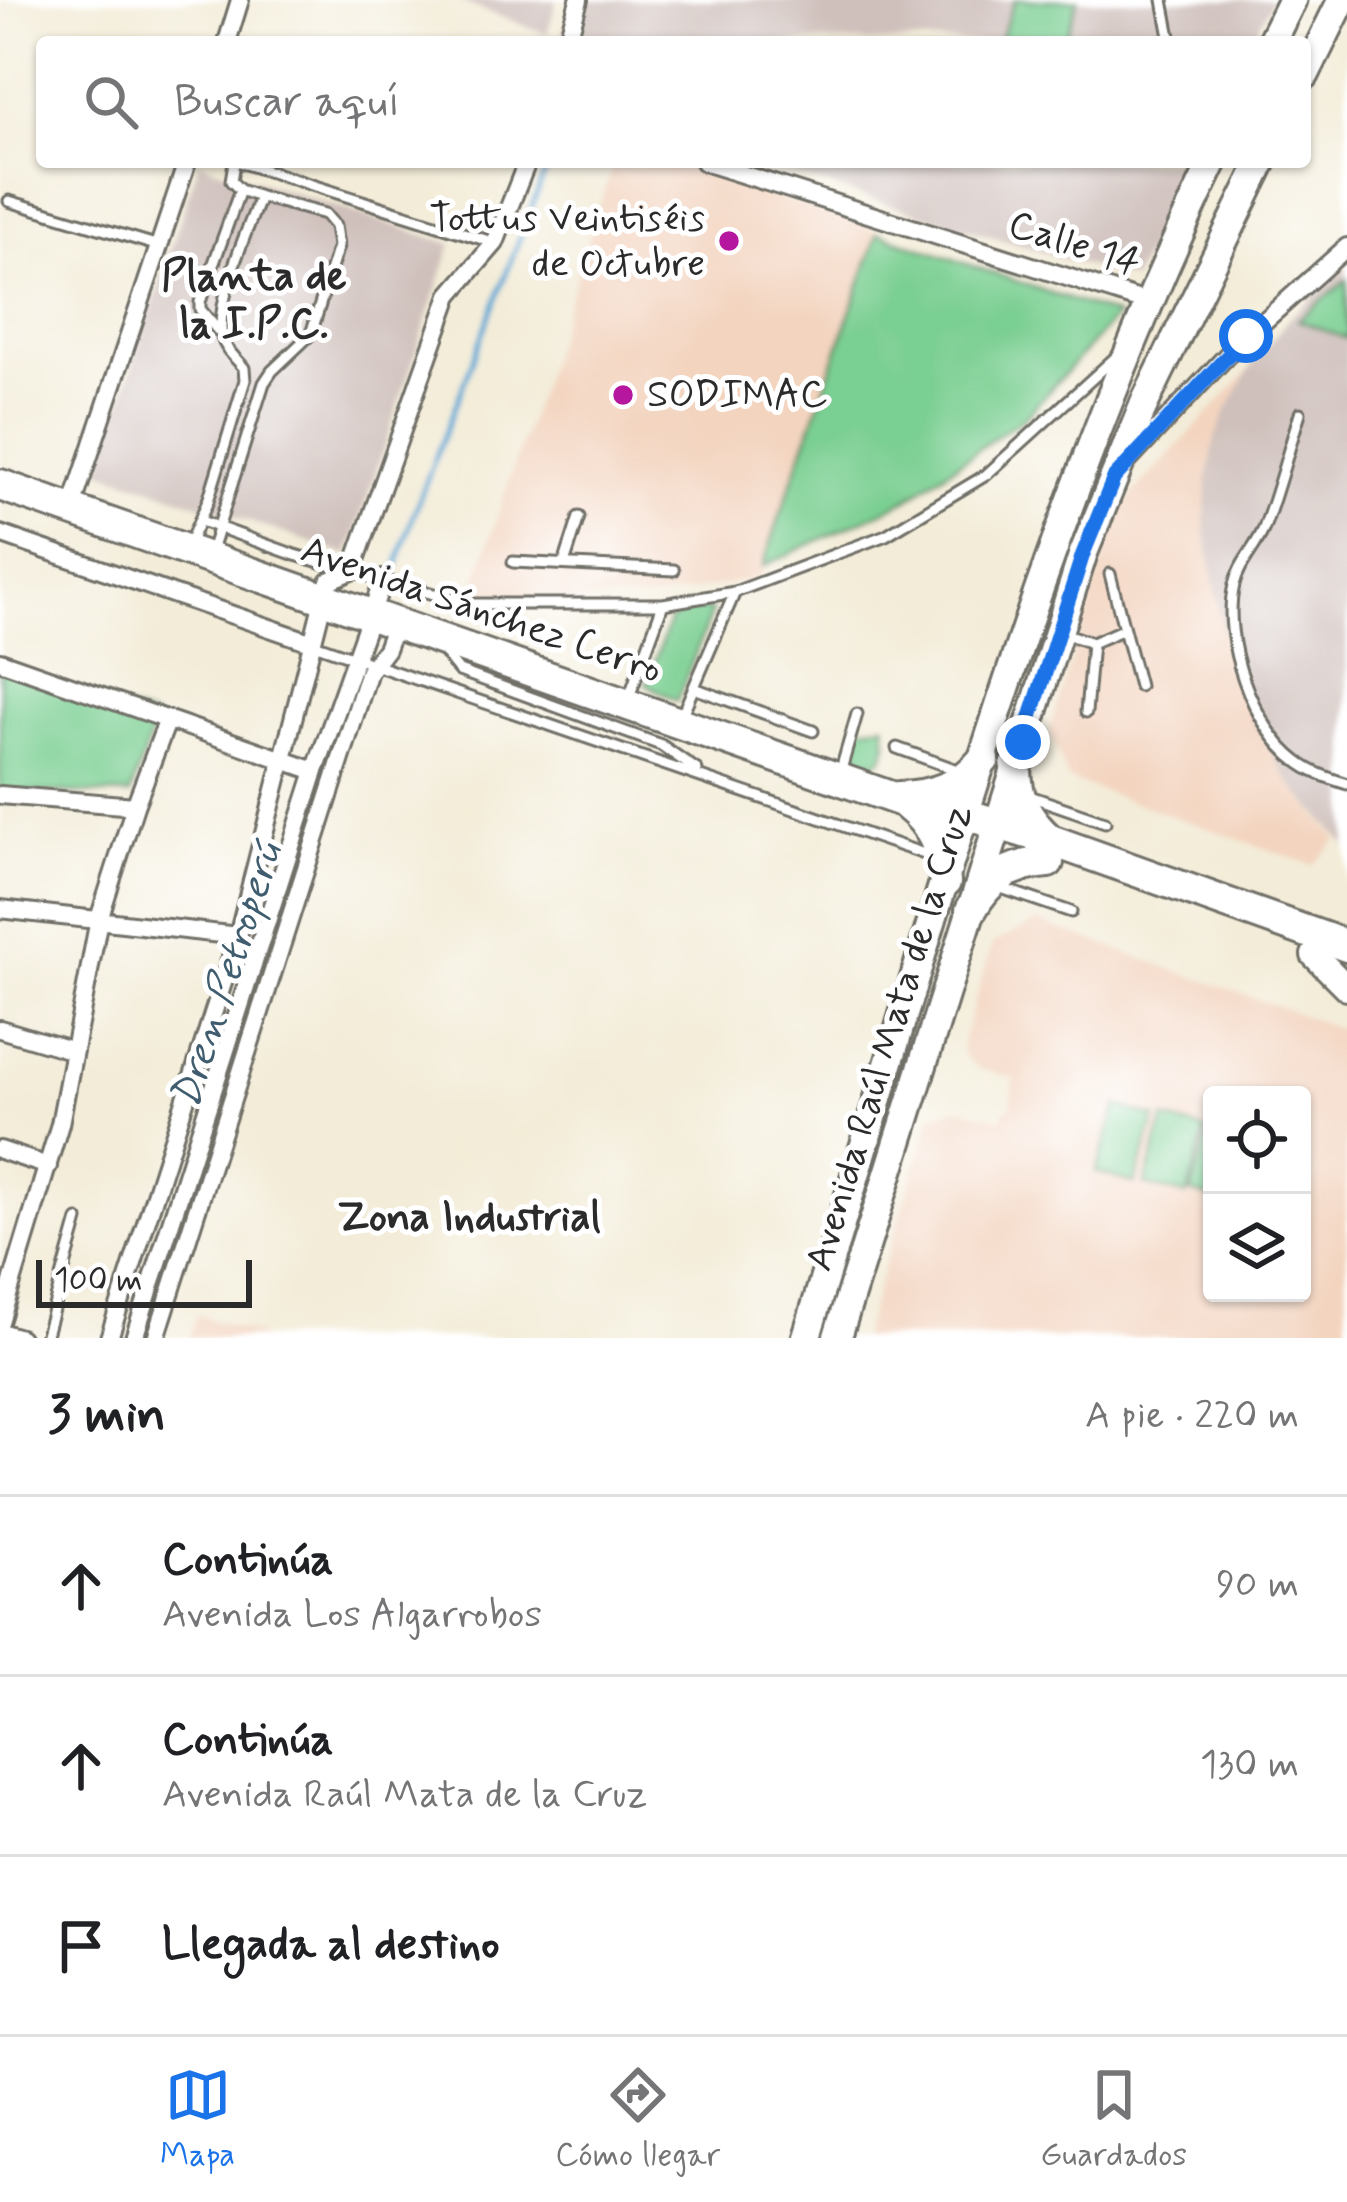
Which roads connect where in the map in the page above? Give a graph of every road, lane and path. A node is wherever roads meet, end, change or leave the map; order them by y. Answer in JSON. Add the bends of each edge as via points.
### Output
{"nodes":[{"id":1,"x":241,"y":0,"type":"edge"},
{"id":2,"x":578,"y":0,"type":"edge"},
{"id":3,"x":1163,"y":0,"type":"edge"},
{"id":4,"x":1292,"y":0,"type":"edge"},
{"id":5,"x":1342,"y":0,"type":"edge"},
{"id":6,"x":228,"y":36,"type":"edge"},
{"id":7,"x":569,"y":36,"type":"edge"},
{"id":8,"x":1172,"y":36,"type":"edge"},
{"id":9,"x":1274,"y":36,"type":"edge"},
{"id":10,"x":1311,"y":63,"type":"edge"},
{"id":11,"x":185,"y":168,"type":"edge"},
{"id":12,"x":233,"y":168,"type":"edge"},
{"id":13,"x":255,"y":168,"type":"edge"},
{"id":14,"x":525,"y":168,"type":"edge"},
{"id":15,"x":723,"y":168,"type":"edge"},
{"id":16,"x":1211,"y":168,"type":"edge"},
{"id":17,"x":1259,"y":168,"type":"edge"},
{"id":18,"x":240,"y":190,"type":"junction"},
{"id":19,"x":260,"y":197,"type":"junction"},
{"id":20,"x":9,"y":201,"type":"dead end"},
{"id":21,"x":495,"y":242,"type":"junction"},
{"id":22,"x":159,"y":246,"type":"junction"},
{"id":23,"x":1347,"y":247,"type":"edge"},
{"id":24,"x":1149,"y":303,"type":"junction"},
{"id":25,"x":221,"y":334,"type":"junction"},
{"id":26,"x":1134,"y":340,"type":"junction"},
{"id":27,"x":244,"y":368,"type":"junction"},
{"id":28,"x":272,"y":371,"type":"junction"},
{"id":29,"x":1300,"y":413,"type":"dead end"},
{"id":30,"x":1114,"y":478,"type":"junction"},
{"id":31,"x":0,"y":485,"type":"edge"},
{"id":32,"x":72,"y":507,"type":"junction"},
{"id":33,"x":579,"y":517,"type":"dead end"},
{"id":34,"x":0,"y":534,"type":"edge"},
{"id":35,"x":204,"y":538,"type":"junction"},
{"id":36,"x":512,"y":562,"type":"dead end"},
{"id":37,"x":564,"y":564,"type":"junction"},
{"id":38,"x":674,"y":570,"type":"dead end"},
{"id":39,"x":352,"y":571,"type":"junction"},
{"id":40,"x":1110,"y":574,"type":"dead end"},
{"id":41,"x":383,"y":579,"type":"junction"},
{"id":42,"x":735,"y":592,"type":"junction"},
{"id":43,"x":324,"y":596,"type":"junction"},
{"id":44,"x":663,"y":604,"type":"junction"},
{"id":45,"x":379,"y":617,"type":"junction"},
{"id":46,"x":1032,"y":618,"type":"junction"},
{"id":47,"x":1124,"y":629,"type":"junction"},
{"id":48,"x":440,"y":638,"type":"junction"},
{"id":49,"x":1055,"y":643,"type":"junction"},
{"id":50,"x":1091,"y":643,"type":"junction"},
{"id":51,"x":313,"y":644,"type":"junction"},
{"id":52,"x":355,"y":656,"type":"junction"},
{"id":53,"x":0,"y":661,"type":"edge"},
{"id":54,"x":375,"y":662,"type":"junction"},
{"id":55,"x":1138,"y":686,"type":"dead end"},
{"id":56,"x":694,"y":688,"type":"junction"},
{"id":57,"x":626,"y":704,"type":"junction"},
{"id":58,"x":1086,"y":712,"type":"dead end"},
{"id":59,"x":857,"y":714,"type":"dead end"},
{"id":60,"x":168,"y":719,"type":"junction"},
{"id":61,"x":679,"y":722,"type":"junction"},
{"id":62,"x":814,"y":731,"type":"dead end"},
{"id":63,"x":897,"y":748,"type":"dead end"},
{"id":64,"x":281,"y":761,"type":"junction"},
{"id":65,"x":977,"y":767,"type":"junction"},
{"id":66,"x":315,"y":772,"type":"junction"},
{"id":67,"x":706,"y":776,"type":"junction"},
{"id":68,"x":838,"y":778,"type":"junction"},
{"id":69,"x":1016,"y":778,"type":"junction"},
{"id":70,"x":1347,"y":784,"type":"edge"},
{"id":71,"x":0,"y":795,"type":"edge"},
{"id":72,"x":897,"y":799,"type":"junction"},
{"id":73,"x":135,"y":806,"type":"junction"},
{"id":74,"x":953,"y":819,"type":"junction"},
{"id":75,"x":1105,"y":822,"type":"dead end"},
{"id":76,"x":995,"y":833,"type":"junction"},
{"id":77,"x":1049,"y":851,"type":"junction"},
{"id":78,"x":944,"y":872,"type":"junction"},
{"id":79,"x":988,"y":884,"type":"junction"},
{"id":80,"x":0,"y":909,"type":"edge"},
{"id":81,"x":970,"y":910,"type":"junction"},
{"id":82,"x":1071,"y":912,"type":"dead end"},
{"id":83,"x":99,"y":919,"type":"junction"},
{"id":84,"x":238,"y":936,"type":"junction"},
{"id":85,"x":1332,"y":943,"type":"edge"},
{"id":86,"x":1347,"y":967,"type":"edge"},
{"id":87,"x":1347,"y":988,"type":"edge"},
{"id":88,"x":0,"y":1029,"type":"edge"},
{"id":89,"x":74,"y":1051,"type":"junction"},
{"id":90,"x":0,"y":1150,"type":"edge"},
{"id":91,"x":48,"y":1166,"type":"junction"},
{"id":92,"x":78,"y":1220,"type":"dead end"},
{"id":93,"x":0,"y":1322,"type":"edge"},
{"id":94,"x":0,"y":1332,"type":"edge"},
{"id":95,"x":20,"y":1338,"type":"edge"},
{"id":96,"x":45,"y":1338,"type":"edge"},
{"id":97,"x":109,"y":1338,"type":"edge"},
{"id":98,"x":134,"y":1338,"type":"edge"},
{"id":99,"x":156,"y":1338,"type":"edge"},
{"id":100,"x":806,"y":1338,"type":"edge"},
{"id":101,"x":837,"y":1338,"type":"edge"}],
"edges":[{"from":1,"to":6,"type":"street"},
{"from":2,"to":7,"type":"street"},
{"from":3,"to":8,"type":"lane"},
{"from":4,"to":9,"type":"main road"},
{"from":5,"to":10,"type":"main road"},
{"from":11,"to":22,"type":"street"},
{"from":12,"to":18,"type":"lane"},
{"from":13,"to":21,"type":"lane"},
{"from":14,"to":21,"type":"street"},
{"from":15,"to":24,"type":"street","name":"Calle 14"},
{"from":16,"to":24,"type":"main road","name":"Avenida Raúl Mata de la Cruz"},
{"from":17,"to":30,"type":"main road","name":"Avenida Raúl Mata de la Cruz"},
{"from":18,"to":19,"type":"lane"},
{"from":18,"to":25,"type":"lane","via":[[200,302]]},
{"from":19,"to":25,"type":"lane"},
{"from":19,"to":28,"type":"lane","via":[[325,214],[338,246],[311,334]]},
{"from":20,"to":22,"type":"lane"},
{"from":21,"to":39,"type":"street","via":[[450,295]]},
{"from":22,"to":32,"type":"street"},
{"from":23,"to":30,"type":"street","via":[[1233,349]]},
{"from":24,"to":26,"type":"main road","name":"Avenida Raúl Mata de la Cruz"},
{"from":25,"to":27,"type":"lane"},
{"from":26,"to":42,"type":"lane","via":[[986,476],[886,535]]},
{"from":26,"to":46,"type":"main road","name":"Avenida Raúl Mata de la Cruz"},
{"from":27,"to":28,"type":"lane"},
{"from":27,"to":35,"type":"lane"},
{"from":28,"to":35,"type":"lane"},
{"from":29,"to":70,"type":"lane","via":[[1262,532],[1234,586],[1234,640],[1251,701],[1277,741],[1316,773]]},
{"from":30,"to":49,"type":"main road","name":"Avenida Raúl Mata de la Cruz"},
{"from":31,"to":32,"type":"highway","name":"Avenida Sánchez Cerro"},
{"from":32,"to":35,"type":"highway","name":"Avenida Sánchez Cerro"},
{"from":33,"to":37,"type":"lane"},
{"from":34,"to":51,"type":"street"},
{"from":35,"to":39,"type":"lane"},
{"from":35,"to":43,"type":"highway","name":"Avenida Sánchez Cerro"},
{"from":36,"to":37,"type":"lane"},
{"from":37,"to":38,"type":"lane"},
{"from":39,"to":41,"type":"lane"},
{"from":39,"to":43,"type":"street","via":[[329,581]]},
{"from":40,"to":47,"type":"lane"},
{"from":41,"to":44,"type":"lane","via":[[470,604]]},
{"from":41,"to":45,"type":"street"},
{"from":42,"to":44,"type":"lane"},
{"from":42,"to":56,"type":"lane"},
{"from":43,"to":45,"type":"highway","name":"Avenida Sánchez Cerro"},
{"from":43,"to":51,"type":"street"},
{"from":44,"to":57,"type":"lane"},
{"from":45,"to":48,"type":"highway","name":"Avenida Sánchez Cerro"},
{"from":45,"to":52,"type":"street"},
{"from":45,"to":54,"type":"street","via":[[386,649]]},
{"from":46,"to":49,"type":"main road","via":[[1027,682],[1039,677]]},
{"from":46,"to":65,"type":"main road","name":"Avenida Raúl Mata de la Cruz"},
{"from":47,"to":50,"type":"lane"},
{"from":47,"to":55,"type":"lane"},
{"from":48,"to":57,"type":"highway","name":"Avenida Sánchez Cerro"},
{"from":48,"to":67,"type":"lane","via":[[459,671],[661,745]]},
{"from":49,"to":50,"type":"lane"},
{"from":49,"to":69,"type":"main road","name":"Avenida Raúl Mata de la Cruz"},
{"from":50,"to":58,"type":"lane"},
{"from":51,"to":52,"type":"lane"},
{"from":51,"to":64,"type":"street"},
{"from":52,"to":54,"type":"lane"},
{"from":52,"to":66,"type":"street"},
{"from":53,"to":60,"type":"street"},
{"from":54,"to":67,"type":"lane"},
{"from":54,"to":99,"type":"street"},
{"from":56,"to":61,"type":"lane"},
{"from":56,"to":62,"type":"lane"},
{"from":57,"to":61,"type":"highway","name":"Avenida Sánchez Cerro"},
{"from":59,"to":68,"type":"lane"},
{"from":60,"to":64,"type":"street"},
{"from":60,"to":73,"type":"street"},
{"from":61,"to":68,"type":"highway","name":"Avenida Sánchez Cerro"},
{"from":63,"to":65,"type":"lane"},
{"from":64,"to":66,"type":"street"},
{"from":64,"to":84,"type":"street"},
{"from":65,"to":72,"type":"highway","via":[[937,792]]},
{"from":65,"to":74,"type":"main road","name":"Avenida Raúl Mata de la Cruz"},
{"from":66,"to":98,"type":"street"},
{"from":67,"to":78,"type":"lane"},
{"from":68,"to":72,"type":"highway","name":"Avenida Sánchez Cerro"},
{"from":69,"to":75,"type":"lane"},
{"from":69,"to":76,"type":"main road","name":"Avenida Raúl Mata de la Cruz"},
{"from":69,"to":77,"type":"highway","via":[[1027,817]]},
{"from":71,"to":73,"type":"street"},
{"from":72,"to":74,"type":"highway","name":"Avenida Sánchez Cerro"},
{"from":72,"to":78,"type":"highway","via":[[925,821]]},
{"from":73,"to":83,"type":"street"},
{"from":74,"to":76,"type":"highway","name":"Avenida Sánchez Cerro"},
{"from":74,"to":78,"type":"main road","name":"Avenida Raúl Mata de la Cruz"},
{"from":76,"to":77,"type":"highway","name":"Avenida Sánchez Cerro"},
{"from":76,"to":81,"type":"main road","name":"Avenida Raúl Mata de la Cruz"},
{"from":77,"to":79,"type":"highway"},
{"from":77,"to":85,"type":"highway","name":"Avenida Sánchez Cerro"},
{"from":78,"to":100,"type":"main road","name":"Avenida Raúl Mata de la Cruz"},
{"from":79,"to":81,"type":"highway"},
{"from":79,"to":82,"type":"lane"},
{"from":80,"to":83,"type":"street"},
{"from":81,"to":101,"type":"main road","name":"Avenida Raúl Mata de la Cruz"},
{"from":83,"to":84,"type":"street"},
{"from":83,"to":89,"type":"street"},
{"from":84,"to":97,"type":"street"},
{"from":85,"to":86,"type":"highway","name":"Avenida Sánchez Cerro"},
{"from":85,"to":87,"type":"main road","name":"Avenida Sánchez Cerro"},
{"from":88,"to":89,"type":"street"},
{"from":89,"to":91,"type":"street"},
{"from":90,"to":91,"type":"street"},
{"from":91,"to":93,"type":"street"},
{"from":92,"to":96,"type":"lane"},
{"from":94,"to":95,"type":"street"}]}
